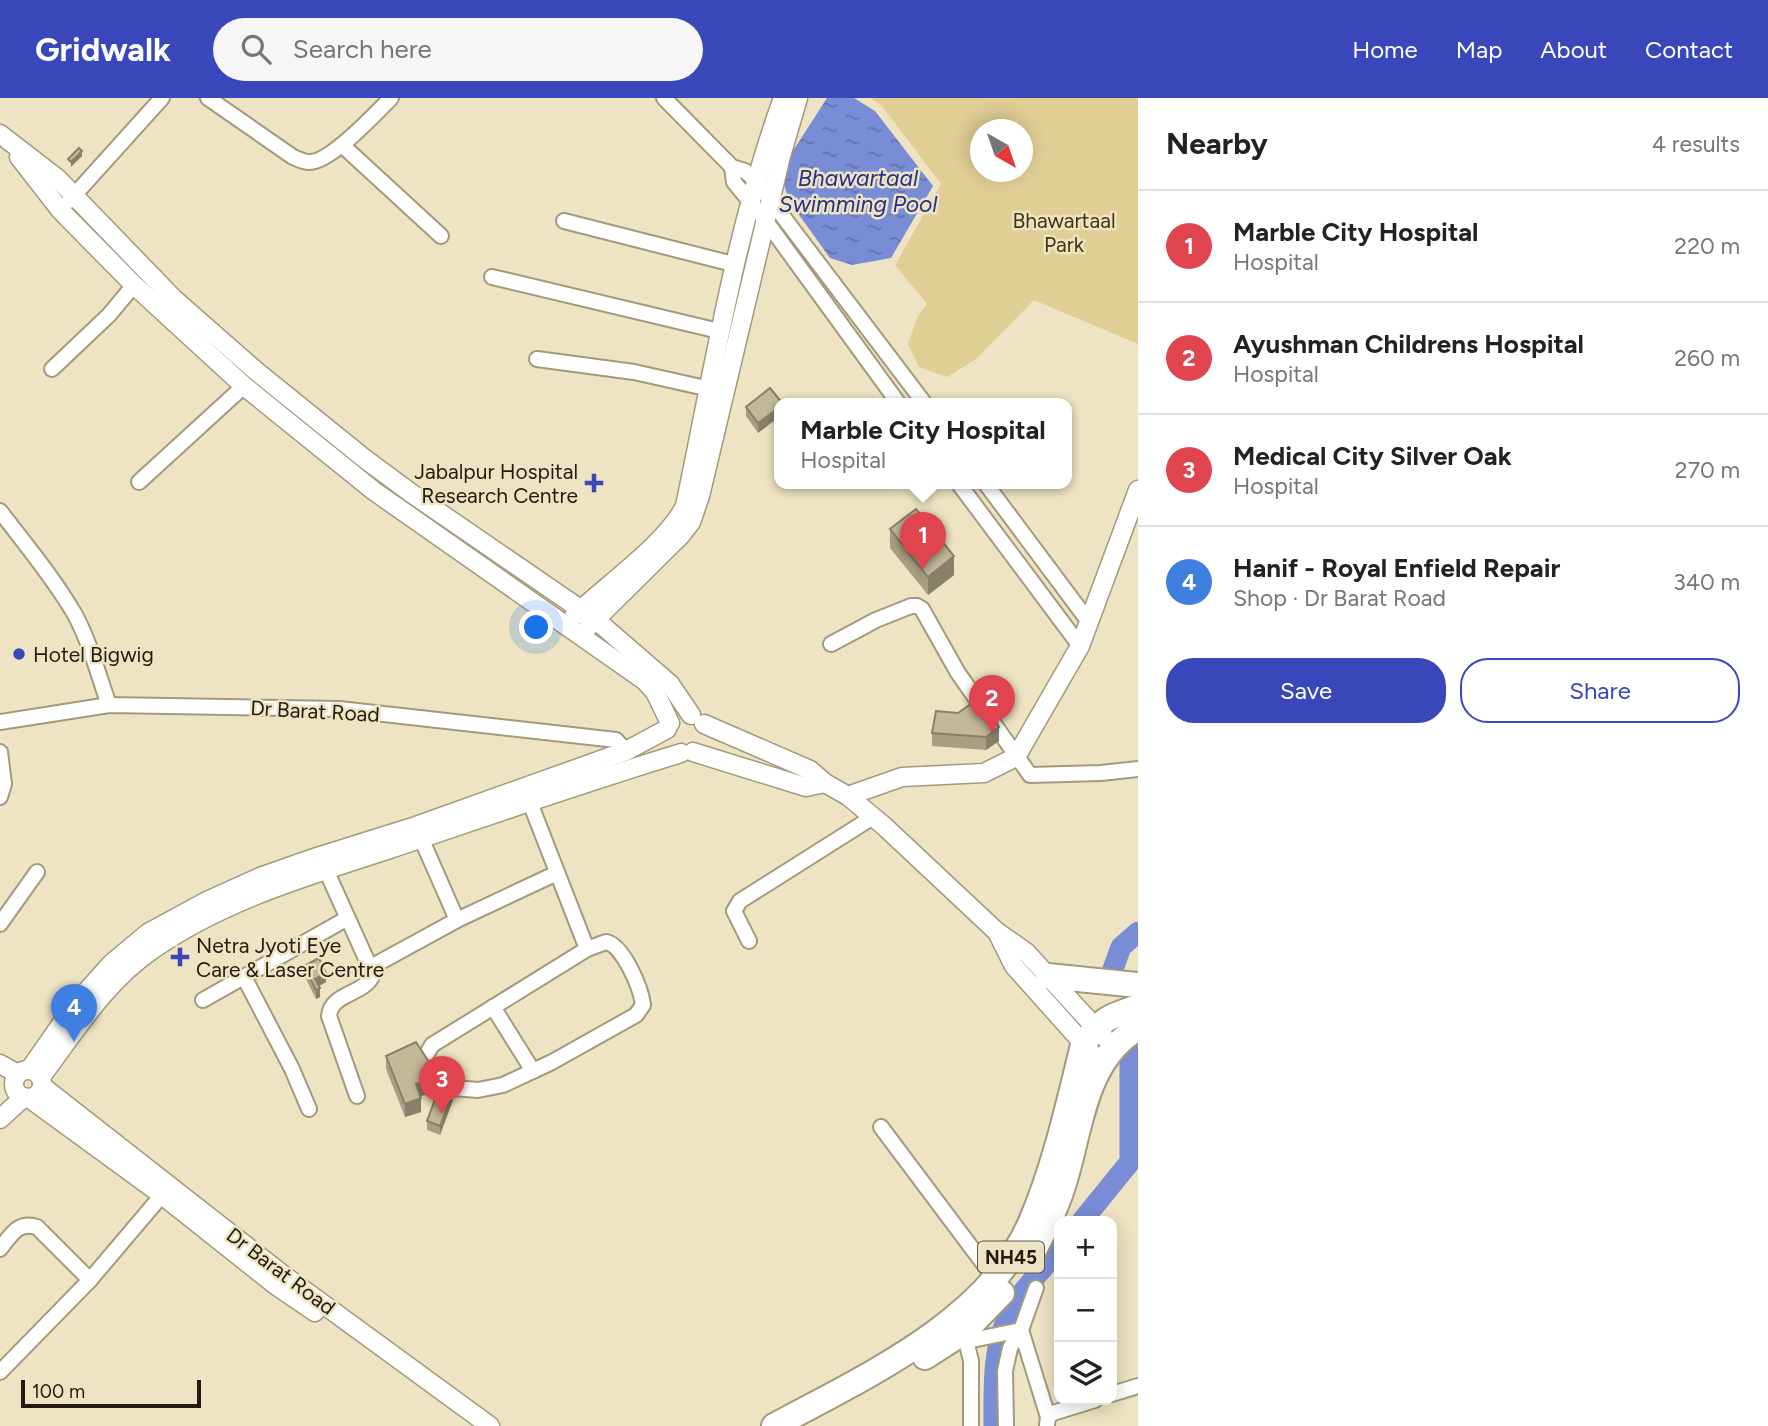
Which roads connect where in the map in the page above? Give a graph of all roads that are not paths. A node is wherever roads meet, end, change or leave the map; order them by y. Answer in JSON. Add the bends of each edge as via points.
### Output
{"nodes":[{"id":1,"x":162,"y":98,"type":"edge"},
{"id":2,"x":208,"y":98,"type":"edge"},
{"id":3,"x":391,"y":98,"type":"edge"},
{"id":4,"x":664,"y":98,"type":"edge"},
{"id":5,"x":783,"y":98,"type":"edge"},
{"id":6,"x":797,"y":98,"type":"edge"},
{"id":7,"x":1,"y":140,"type":"edge"},
{"id":8,"x":342,"y":145,"type":"junction"},
{"id":9,"x":732,"y":167,"type":"junction"},
{"id":10,"x":756,"y":181,"type":"junction"},
{"id":11,"x":74,"y":194,"type":"junction"},
{"id":12,"x":771,"y":200,"type":"junction"},
{"id":13,"x":750,"y":201,"type":"junction"},
{"id":14,"x":61,"y":211,"type":"junction"},
{"id":15,"x":564,"y":221,"type":"dead end"},
{"id":16,"x":766,"y":221,"type":"junction"},
{"id":17,"x":442,"y":236,"type":"dead end"},
{"id":18,"x":733,"y":264,"type":"junction"},
{"id":19,"x":492,"y":277,"type":"dead end"},
{"id":20,"x":134,"y":285,"type":"junction"},
{"id":21,"x":719,"y":331,"type":"junction"},
{"id":22,"x":537,"y":359,"type":"dead end"},
{"id":23,"x":52,"y":369,"type":"dead end"},
{"id":24,"x":244,"y":386,"type":"junction"},
{"id":25,"x":710,"y":389,"type":"junction"},
{"id":26,"x":896,"y":398,"type":"edge"},
{"id":27,"x":920,"y":398,"type":"edge"},
{"id":28,"x":139,"y":482,"type":"dead end"},
{"id":29,"x":963,"y":489,"type":"edge"},
{"id":30,"x":990,"y":489,"type":"edge"},
{"id":31,"x":1138,"y":490,"type":"edge"},
{"id":32,"x":0,"y":511,"type":"edge"},
{"id":33,"x":588,"y":615,"type":"junction"},
{"id":34,"x":1089,"y":622,"type":"junction"},
{"id":35,"x":571,"y":631,"type":"junction"},
{"id":36,"x":831,"y":644,"type":"dead end"},
{"id":37,"x":1080,"y":646,"type":"junction"},
{"id":38,"x":108,"y":705,"type":"junction"},
{"id":39,"x":697,"y":719,"type":"junction"},
{"id":40,"x":0,"y":722,"type":"edge"},
{"id":41,"x":669,"y":726,"type":"junction"},
{"id":42,"x":626,"y":751,"type":"junction"},
{"id":43,"x":0,"y":752,"type":"edge"},
{"id":44,"x":687,"y":752,"type":"junction"},
{"id":45,"x":1016,"y":757,"type":"junction"},
{"id":46,"x":1138,"y":769,"type":"edge"},
{"id":47,"x":825,"y":783,"type":"junction"},
{"id":48,"x":848,"y":796,"type":"junction"},
{"id":49,"x":0,"y":797,"type":"edge"},
{"id":50,"x":529,"y":800,"type":"junction"},
{"id":51,"x":873,"y":817,"type":"junction"},
{"id":52,"x":421,"y":838,"type":"junction"},
{"id":53,"x":326,"y":870,"type":"junction"},
{"id":54,"x":37,"y":872,"type":"dead end"},
{"id":55,"x":557,"y":873,"type":"junction"},
{"id":56,"x":346,"y":919,"type":"junction"},
{"id":57,"x":457,"y":920,"type":"junction"},
{"id":58,"x":0,"y":925,"type":"edge"},
{"id":59,"x":996,"y":931,"type":"junction"},
{"id":60,"x":749,"y":941,"type":"dead end"},
{"id":61,"x":587,"y":949,"type":"junction"},
{"id":62,"x":371,"y":967,"type":"junction"},
{"id":63,"x":244,"y":976,"type":"junction"},
{"id":64,"x":1048,"y":976,"type":"junction"},
{"id":65,"x":1138,"y":985,"type":"edge"},
{"id":66,"x":203,"y":1000,"type":"dead end"},
{"id":67,"x":494,"y":1007,"type":"junction"},
{"id":68,"x":1138,"y":1007,"type":"edge"},
{"id":69,"x":1138,"y":1028,"type":"edge"},
{"id":70,"x":1098,"y":1045,"type":"junction"},
{"id":71,"x":0,"y":1064,"type":"edge"},
{"id":72,"x":533,"y":1071,"type":"junction"},
{"id":73,"x":28,"y":1084,"type":"junction"},
{"id":74,"x":357,"y":1096,"type":"dead end"},
{"id":75,"x":0,"y":1097,"type":"edge"},
{"id":76,"x":309,"y":1109,"type":"dead end"},
{"id":77,"x":0,"y":1119,"type":"edge"},
{"id":78,"x":881,"y":1127,"type":"dead end"},
{"id":79,"x":162,"y":1195,"type":"junction"},
{"id":80,"x":0,"y":1249,"type":"edge"},
{"id":81,"x":995,"y":1279,"type":"junction"},
{"id":82,"x":90,"y":1280,"type":"junction"},
{"id":83,"x":1036,"y":1288,"type":"dead end"},
{"id":84,"x":963,"y":1329,"type":"junction"},
{"id":85,"x":1021,"y":1330,"type":"junction"},
{"id":86,"x":0,"y":1372,"type":"edge"},
{"id":87,"x":1138,"y":1386,"type":"edge"},
{"id":88,"x":1117,"y":1392,"type":"edge"},
{"id":89,"x":1079,"y":1405,"type":"edge"},
{"id":90,"x":1047,"y":1421,"type":"edge"},
{"id":91,"x":470,"y":1426,"type":"edge"},
{"id":92,"x":490,"y":1426,"type":"edge"},
{"id":93,"x":774,"y":1426,"type":"edge"},
{"id":94,"x":801,"y":1426,"type":"edge"},
{"id":95,"x":971,"y":1426,"type":"edge"},
{"id":96,"x":1006,"y":1426,"type":"edge"}],
"edges":[{"from":1,"to":11,"type":"street"},
{"from":2,"to":8,"type":"street","via":[[293,157],[310,163]]},
{"from":3,"to":8,"type":"street"},
{"from":4,"to":9,"type":"street"},
{"from":5,"to":10,"type":"street"},
{"from":6,"to":12,"type":"street"},
{"from":7,"to":11,"type":"street"},
{"from":7,"to":14,"type":"street"},
{"from":8,"to":17,"type":"street"},
{"from":9,"to":10,"type":"street"},
{"from":9,"to":13,"type":"street","via":[[734,182]]},
{"from":10,"to":12,"type":"street"},
{"from":10,"to":13,"type":"street"},
{"from":11,"to":14,"type":"street"},
{"from":11,"to":33,"type":"street","via":[[174,299],[256,371],[365,460]]},
{"from":12,"to":16,"type":"street"},
{"from":12,"to":27,"type":"street"},
{"from":13,"to":16,"type":"street"},
{"from":13,"to":18,"type":"street"},
{"from":14,"to":20,"type":"street"},
{"from":15,"to":18,"type":"street"},
{"from":16,"to":26,"type":"street"},
{"from":16,"to":33,"type":"street","via":[[691,522]]},
{"from":18,"to":21,"type":"street"},
{"from":19,"to":21,"type":"street"},
{"from":20,"to":23,"type":"street"},
{"from":20,"to":24,"type":"street"},
{"from":21,"to":25,"type":"street"},
{"from":22,"to":25,"type":"street","via":[[634,372]]},
{"from":24,"to":28,"type":"street"},
{"from":24,"to":35,"type":"street","via":[[374,491]]},
{"from":25,"to":33,"type":"street","via":[[679,518]]},
{"from":29,"to":37,"type":"street"},
{"from":30,"to":34,"type":"street"},
{"from":31,"to":34,"type":"street"},
{"from":32,"to":38,"type":"street","via":[[74,613],[89,643]]},
{"from":33,"to":35,"type":"street"},
{"from":33,"to":39,"type":"street","via":[[670,684]]},
{"from":34,"to":37,"type":"street"},
{"from":35,"to":41,"type":"street","via":[[645,681],[655,692]]},
{"from":36,"to":45,"type":"street","via":[[911,606],[922,609],[957,673]]},
{"from":37,"to":45,"type":"street"},
{"from":38,"to":40,"type":"street","name":"Dr Barat Road"},
{"from":38,"to":42,"type":"street","name":"Dr Barat Road","via":[[339,709],[616,740]]},
{"from":39,"to":41,"type":"street","via":[[680,715]]},
{"from":39,"to":44,"type":"street","via":[[705,741]]},
{"from":39,"to":47,"type":"street","via":[[810,770]]},
{"from":41,"to":42,"type":"street"},
{"from":41,"to":44,"type":"street","via":[[672,747]]},
{"from":42,"to":73,"type":"street","via":[[260,877],[148,933],[111,964],[76,1003]]},
{"from":43,"to":49,"type":"street","via":[[4,784]]},
{"from":44,"to":47,"type":"street","via":[[806,787]]},
{"from":44,"to":50,"type":"street"},
{"from":45,"to":46,"type":"street","via":[[1030,775]]},
{"from":45,"to":48,"type":"street","via":[[984,773],[902,777]]},
{"from":47,"to":48,"type":"street"},
{"from":48,"to":51,"type":"street"},
{"from":50,"to":52,"type":"street"},
{"from":50,"to":55,"type":"street"},
{"from":51,"to":59,"type":"street"},
{"from":51,"to":60,"type":"street","via":[[740,901],[734,911]]},
{"from":52,"to":53,"type":"street"},
{"from":52,"to":57,"type":"street"},
{"from":53,"to":56,"type":"street"},
{"from":53,"to":73,"type":"street","via":[[259,893],[150,951],[113,985]]},
{"from":54,"to":58,"type":"street"},
{"from":55,"to":57,"type":"street"},
{"from":55,"to":61,"type":"street"},
{"from":56,"to":62,"type":"street"},
{"from":56,"to":63,"type":"street"},
{"from":57,"to":62,"type":"street"},
{"from":59,"to":64,"type":"street","via":[[1026,952]]},
{"from":59,"to":70,"type":"street","via":[[1014,967]]},
{"from":61,"to":67,"type":"street"},
{"from":61,"to":72,"type":"street","via":[[613,943],[642,993],[643,1005],[636,1015]]},
{"from":62,"to":74,"type":"street","via":[[371,979],[334,1003],[329,1016]]},
{"from":63,"to":66,"type":"street"},
{"from":63,"to":76,"type":"street"},
{"from":64,"to":65,"type":"highway"},
{"from":64,"to":70,"type":"street"},
{"from":67,"to":72,"type":"street"},
{"from":67,"to":72,"type":"street","via":[[432,1045],[425,1059],[429,1070],[437,1081],[453,1088],[478,1090]]},
{"from":68,"to":70,"type":"highway","via":[[1107,1018]]},
{"from":69,"to":70,"type":"highway"},
{"from":70,"to":81,"type":"highway","number":"NH45","via":[[1030,1225]]},
{"from":70,"to":84,"type":"highway","number":"NH45","via":[[1054,1212],[1014,1280]]},
{"from":71,"to":73,"type":"street","name":"Dr Barat Road"},
{"from":73,"to":75,"type":"street"},
{"from":73,"to":77,"type":"street"},
{"from":73,"to":79,"type":"street","name":"Dr Barat Road"},
{"from":73,"to":92,"type":"street","name":"Dr Barat Road"},
{"from":78,"to":81,"type":"street"},
{"from":79,"to":82,"type":"street"},
{"from":79,"to":91,"type":"street","name":"Dr Barat Road","via":[[255,1270]]},
{"from":80,"to":82,"type":"street","via":[[17,1228],[37,1227]]},
{"from":81,"to":84,"type":"highway","number":"NH45"},
{"from":82,"to":86,"type":"street"},
{"from":83,"to":85,"type":"street"},
{"from":84,"to":85,"type":"street"},
{"from":84,"to":93,"type":"highway","number":"NH45","via":[[906,1352]]},
{"from":84,"to":94,"type":"highway","number":"NH45","via":[[891,1379]]},
{"from":84,"to":95,"type":"street","via":[[971,1361]]},
{"from":85,"to":90,"type":"street"},
{"from":85,"to":96,"type":"street","via":[[1010,1348],[1005,1371]]},
{"from":87,"to":88,"type":"street"},
{"from":89,"to":90,"type":"street","via":[[1053,1413]]}]}
